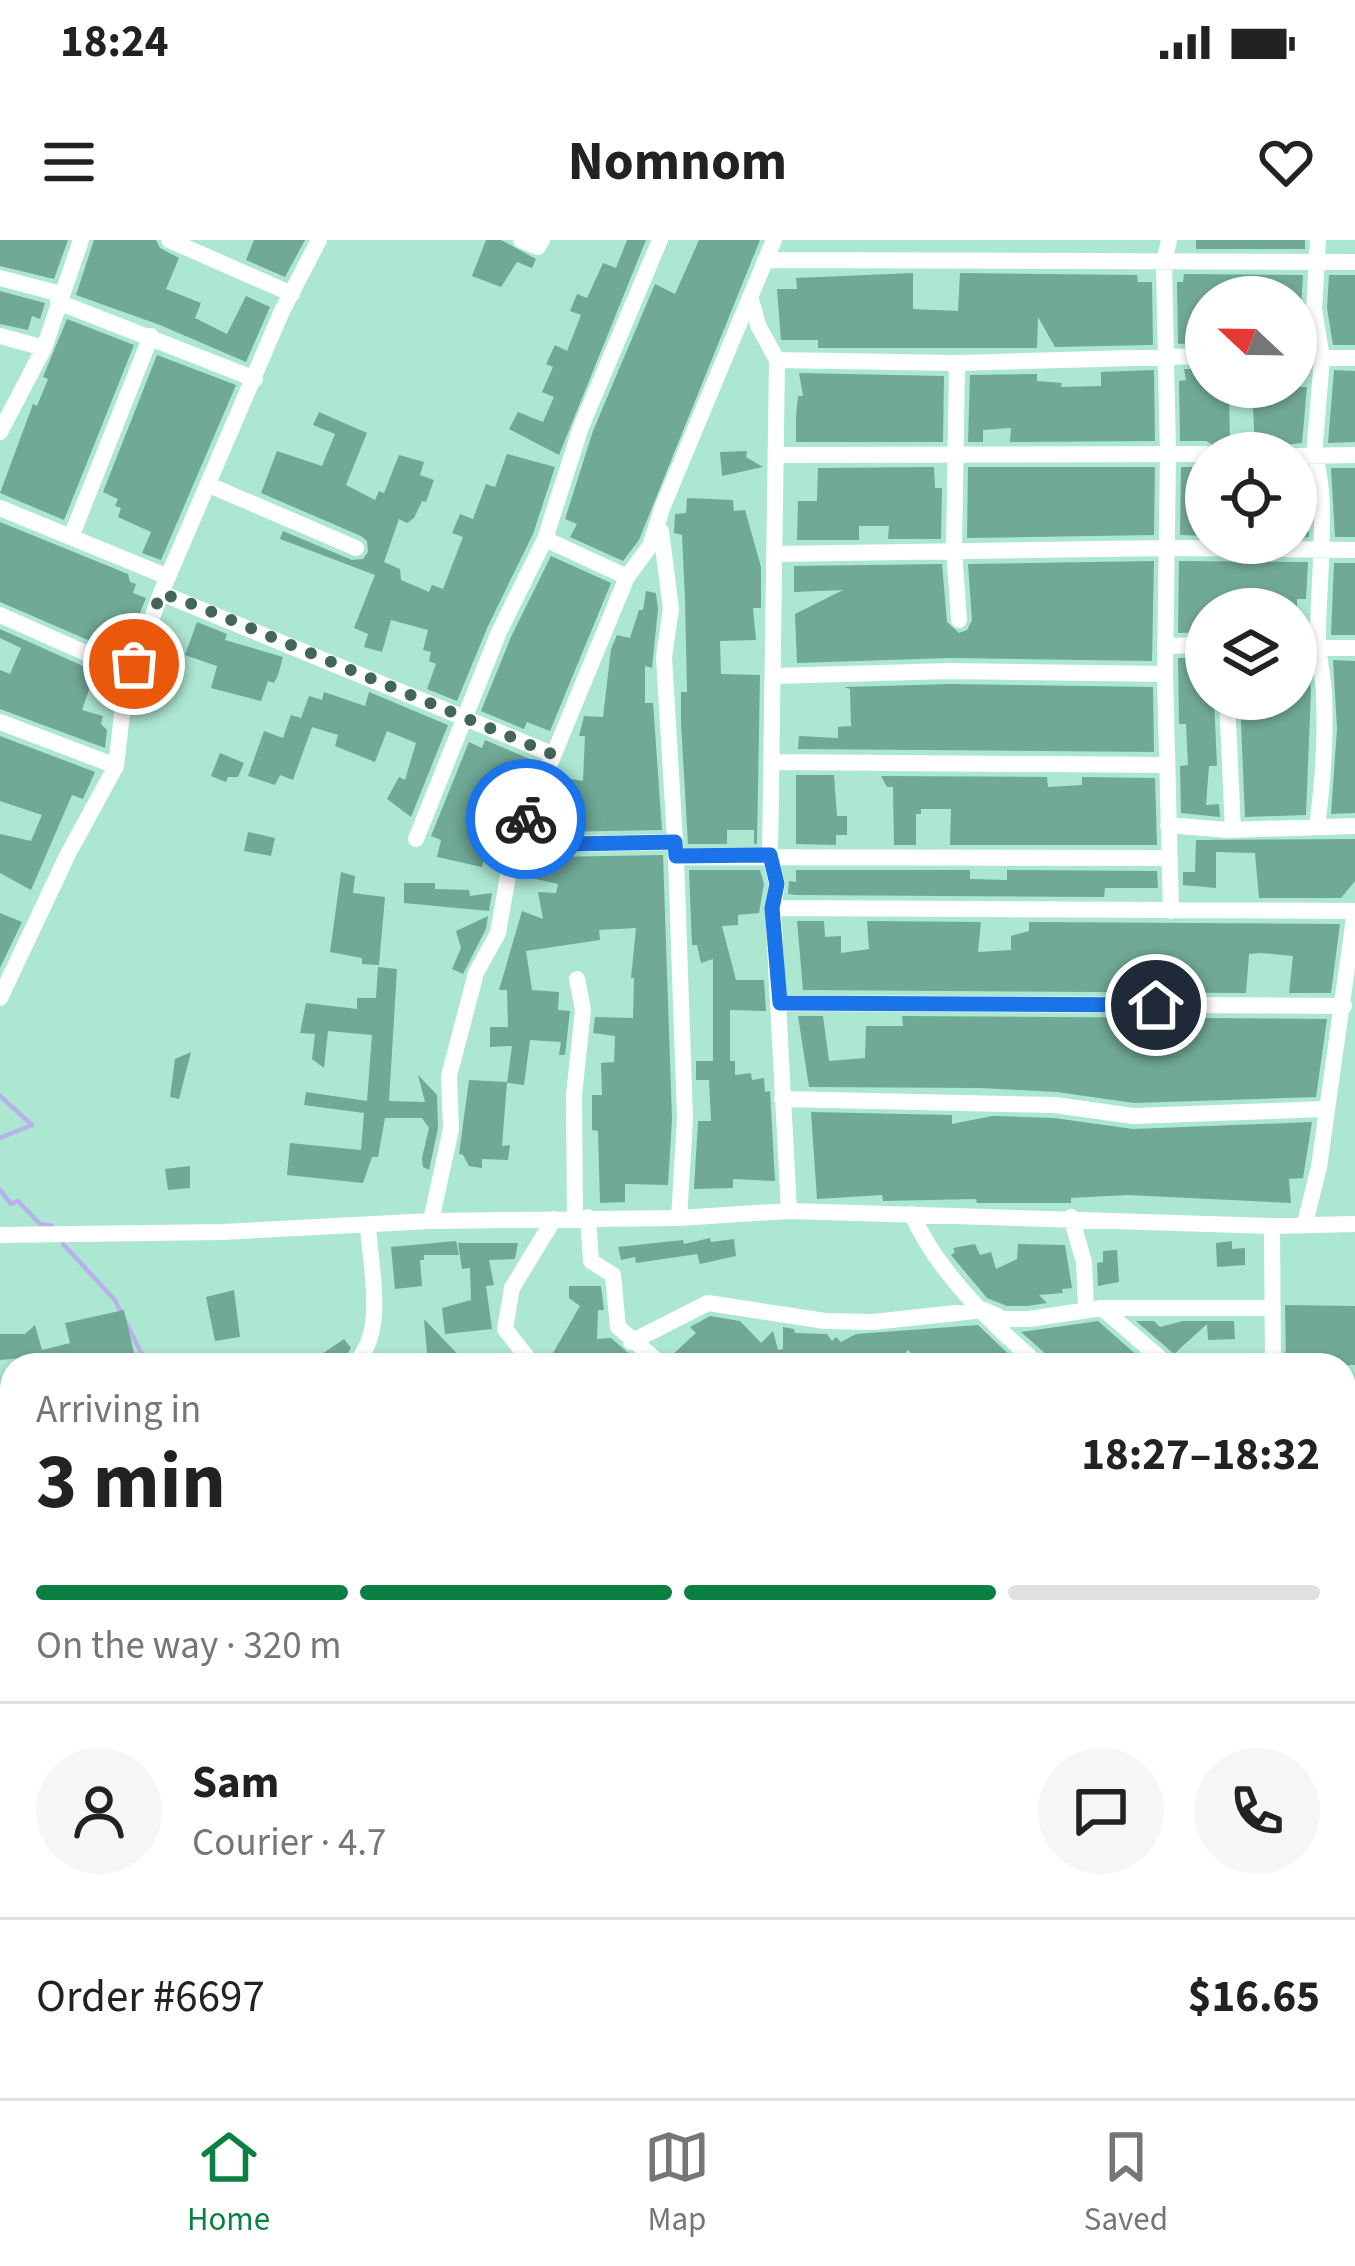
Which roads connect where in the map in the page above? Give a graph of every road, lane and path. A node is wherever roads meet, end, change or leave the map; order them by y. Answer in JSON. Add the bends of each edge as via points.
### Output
{"nodes":[{"id":1,"x":81,"y":240,"type":"edge"},
{"id":2,"x":169,"y":240,"type":"edge"},
{"id":3,"x":319,"y":240,"type":"edge"},
{"id":4,"x":521,"y":240,"type":"edge"},
{"id":5,"x":542,"y":240,"type":"edge"},
{"id":6,"x":660,"y":240,"type":"edge"},
{"id":7,"x":774,"y":240,"type":"edge"},
{"id":8,"x":1169,"y":240,"type":"edge"},
{"id":9,"x":1318,"y":240,"type":"edge"},
{"id":10,"x":765,"y":260,"type":"junction"},
{"id":11,"x":1316,"y":262,"type":"junction"},
{"id":12,"x":1355,"y":262,"type":"edge"},
{"id":13,"x":1164,"y":263,"type":"junction"},
{"id":14,"x":0,"y":278,"type":"edge"},
{"id":15,"x":292,"y":294,"type":"junction"},
{"id":16,"x":59,"y":298,"type":"junction"},
{"id":17,"x":751,"y":299,"type":"junction"},
{"id":18,"x":0,"y":336,"type":"edge"},
{"id":19,"x":152,"y":336,"type":"junction"},
{"id":20,"x":44,"y":348,"type":"junction"},
{"id":21,"x":1168,"y":356,"type":"junction"},
{"id":22,"x":1185,"y":356,"type":"edge"},
{"id":23,"x":1317,"y":358,"type":"edge"},
{"id":24,"x":1322,"y":358,"type":"junction"},
{"id":25,"x":1355,"y":358,"type":"edge"},
{"id":26,"x":777,"y":360,"type":"junction"},
{"id":27,"x":957,"y":363,"type":"junction"},
{"id":28,"x":255,"y":379,"type":"junction"},
{"id":29,"x":0,"y":432,"type":"edge"},
{"id":30,"x":1309,"y":432,"type":"edge"},
{"id":31,"x":956,"y":454,"type":"junction"},
{"id":32,"x":1168,"y":454,"type":"junction"},
{"id":33,"x":1185,"y":454,"type":"edge"},
{"id":34,"x":776,"y":455,"type":"junction"},
{"id":35,"x":1355,"y":455,"type":"edge"},
{"id":36,"x":1317,"y":456,"type":"edge"},
{"id":37,"x":1317,"y":464,"type":"edge"},
{"id":38,"x":208,"y":485,"type":"junction"},
{"id":39,"x":663,"y":506,"type":"junction"},
{"id":40,"x":0,"y":508,"type":"edge"},
{"id":41,"x":71,"y":537,"type":"junction"},
{"id":42,"x":545,"y":539,"type":"junction"},
{"id":43,"x":356,"y":548,"type":"dead end"},
{"id":44,"x":1167,"y":548,"type":"junction"},
{"id":45,"x":1319,"y":549,"type":"junction"},
{"id":46,"x":954,"y":550,"type":"junction"},
{"id":47,"x":1355,"y":550,"type":"edge"},
{"id":48,"x":774,"y":554,"type":"junction"},
{"id":49,"x":627,"y":578,"type":"junction"},
{"id":50,"x":165,"y":585,"type":"junction"},
{"id":51,"x":0,"y":615,"type":"edge"},
{"id":52,"x":959,"y":620,"type":"dead end"},
{"id":53,"x":1166,"y":646,"type":"junction"},
{"id":54,"x":1185,"y":646,"type":"edge"},
{"id":55,"x":1318,"y":648,"type":"junction"},
{"id":56,"x":1355,"y":648,"type":"edge"},
{"id":57,"x":131,"y":673,"type":"junction"},
{"id":58,"x":1165,"y":674,"type":"junction"},
{"id":59,"x":774,"y":676,"type":"junction"},
{"id":60,"x":466,"y":719,"type":"junction"},
{"id":61,"x":1228,"y":720,"type":"edge"},
{"id":62,"x":0,"y":722,"type":"edge"},
{"id":63,"x":552,"y":754,"type":"junction"},
{"id":64,"x":771,"y":762,"type":"junction"},
{"id":65,"x":1166,"y":765,"type":"junction"},
{"id":66,"x":116,"y":766,"type":"junction"},
{"id":67,"x":1168,"y":825,"type":"junction"},
{"id":68,"x":1318,"y":826,"type":"junction"},
{"id":69,"x":1355,"y":826,"type":"edge"},
{"id":70,"x":1233,"y":830,"type":"junction"},
{"id":71,"x":416,"y":839,"type":"dead end"},
{"id":72,"x":516,"y":845,"type":"junction"},
{"id":73,"x":675,"y":849,"type":"junction"},
{"id":74,"x":770,"y":855,"type":"junction"},
{"id":75,"x":1169,"y":858,"type":"junction"},
{"id":76,"x":772,"y":908,"type":"junction"},
{"id":77,"x":1171,"y":911,"type":"junction"},
{"id":78,"x":1355,"y":911,"type":"edge"},
{"id":79,"x":577,"y":980,"type":"dead end"},
{"id":80,"x":0,"y":998,"type":"edge"},
{"id":81,"x":780,"y":1003,"type":"junction"},
{"id":82,"x":1344,"y":1006,"type":"junction"},
{"id":83,"x":782,"y":1099,"type":"junction"},
{"id":84,"x":1326,"y":1109,"type":"junction"},
{"id":85,"x":789,"y":1211,"type":"junction"},
{"id":86,"x":911,"y":1214,"type":"junction"},
{"id":87,"x":581,"y":1217,"type":"junction"},
{"id":88,"x":1071,"y":1217,"type":"junction"},
{"id":89,"x":679,"y":1218,"type":"junction"},
{"id":90,"x":554,"y":1220,"type":"junction"},
{"id":91,"x":431,"y":1221,"type":"junction"},
{"id":92,"x":1305,"y":1223,"type":"junction"},
{"id":93,"x":1355,"y":1224,"type":"edge"},
{"id":94,"x":368,"y":1225,"type":"junction"},
{"id":95,"x":1273,"y":1226,"type":"junction"},
{"id":96,"x":0,"y":1235,"type":"edge"},
{"id":97,"x":1274,"y":1308,"type":"junction"},
{"id":98,"x":1094,"y":1309,"type":"junction"},
{"id":99,"x":985,"y":1310,"type":"junction"},
{"id":100,"x":632,"y":1342,"type":"junction"},
{"id":101,"x":364,"y":1353,"type":"edge"},
{"id":102,"x":524,"y":1353,"type":"edge"},
{"id":103,"x":646,"y":1353,"type":"edge"},
{"id":104,"x":1027,"y":1353,"type":"edge"},
{"id":105,"x":1152,"y":1353,"type":"edge"},
{"id":106,"x":1273,"y":1353,"type":"edge"}],
"edges":[{"from":1,"to":16,"type":"street"},
{"from":2,"to":15,"type":"street"},
{"from":3,"to":15,"type":"street"},
{"from":4,"to":5,"type":"street","via":[[538,247]]},
{"from":6,"to":42,"type":"street","via":[[581,428]]},
{"from":7,"to":10,"type":"street"},
{"from":8,"to":13,"type":"street"},
{"from":9,"to":11,"type":"street"},
{"from":10,"to":13,"type":"street"},
{"from":10,"to":17,"type":"street"},
{"from":11,"to":12,"type":"street"},
{"from":11,"to":13,"type":"street"},
{"from":11,"to":24,"type":"street"},
{"from":13,"to":21,"type":"street"},
{"from":14,"to":16,"type":"street"},
{"from":15,"to":28,"type":"street"},
{"from":16,"to":19,"type":"street"},
{"from":16,"to":20,"type":"street"},
{"from":17,"to":26,"type":"street"},
{"from":17,"to":39,"type":"street"},
{"from":18,"to":20,"type":"street"},
{"from":19,"to":28,"type":"street"},
{"from":19,"to":41,"type":"street"},
{"from":20,"to":29,"type":"street"},
{"from":21,"to":22,"type":"street"},
{"from":21,"to":27,"type":"street"},
{"from":21,"to":32,"type":"street"},
{"from":23,"to":24,"type":"street"},
{"from":24,"to":25,"type":"street"},
{"from":24,"to":30,"type":"street"},
{"from":26,"to":27,"type":"street"},
{"from":26,"to":34,"type":"street"},
{"from":27,"to":31,"type":"street"},
{"from":28,"to":38,"type":"street"},
{"from":31,"to":32,"type":"street"},
{"from":31,"to":34,"type":"street"},
{"from":31,"to":46,"type":"street"},
{"from":32,"to":33,"type":"street"},
{"from":32,"to":44,"type":"street"},
{"from":34,"to":48,"type":"street"},
{"from":35,"to":36,"type":"street"},
{"from":37,"to":45,"type":"street"},
{"from":38,"to":43,"type":"street"},
{"from":38,"to":50,"type":"street"},
{"from":39,"to":49,"type":"street","via":[[650,546]]},
{"from":39,"to":73,"type":"street"},
{"from":40,"to":41,"type":"street"},
{"from":41,"to":50,"type":"street"},
{"from":42,"to":49,"type":"street"},
{"from":42,"to":60,"type":"street"},
{"from":44,"to":45,"type":"street"},
{"from":44,"to":46,"type":"street"},
{"from":44,"to":53,"type":"street"},
{"from":45,"to":47,"type":"street"},
{"from":45,"to":55,"type":"street"},
{"from":46,"to":48,"type":"street"},
{"from":46,"to":52,"type":"street"},
{"from":48,"to":59,"type":"street"},
{"from":49,"to":63,"type":"street"},
{"from":50,"to":57,"type":"street"},
{"from":50,"to":60,"type":"street"},
{"from":51,"to":57,"type":"street"},
{"from":53,"to":54,"type":"street"},
{"from":53,"to":58,"type":"street"},
{"from":55,"to":56,"type":"street"},
{"from":55,"to":68,"type":"street","via":[[1325,736]]},
{"from":57,"to":66,"type":"street"},
{"from":58,"to":59,"type":"street"},
{"from":58,"to":65,"type":"street"},
{"from":59,"to":64,"type":"street"},
{"from":60,"to":63,"type":"street"},
{"from":60,"to":71,"type":"street"},
{"from":61,"to":70,"type":"street"},
{"from":62,"to":66,"type":"street"},
{"from":63,"to":72,"type":"street"},
{"from":64,"to":65,"type":"street"},
{"from":64,"to":74,"type":"street"},
{"from":65,"to":67,"type":"street"},
{"from":66,"to":80,"type":"street"},
{"from":67,"to":70,"type":"street"},
{"from":67,"to":75,"type":"street"},
{"from":68,"to":69,"type":"street"},
{"from":68,"to":70,"type":"street"},
{"from":72,"to":73,"type":"street"},
{"from":72,"to":91,"type":"street","via":[[498,933],[458,1032],[451,1129]]},
{"from":73,"to":74,"type":"street"},
{"from":73,"to":89,"type":"street","via":[[685,1118]]},
{"from":74,"to":75,"type":"street"},
{"from":74,"to":76,"type":"street"},
{"from":75,"to":77,"type":"street"},
{"from":76,"to":77,"type":"street"},
{"from":76,"to":81,"type":"street"},
{"from":77,"to":78,"type":"street"},
{"from":78,"to":82,"type":"street"},
{"from":79,"to":87,"type":"street"},
{"from":81,"to":82,"type":"street"},
{"from":81,"to":83,"type":"street"},
{"from":82,"to":84,"type":"street"},
{"from":83,"to":84,"type":"street","via":[[1055,1105],[1133,1116]]},
{"from":83,"to":85,"type":"street"},
{"from":84,"to":92,"type":"street"},
{"from":85,"to":86,"type":"street"},
{"from":85,"to":89,"type":"street"},
{"from":86,"to":88,"type":"street"},
{"from":86,"to":99,"type":"street","via":[[932,1254]]},
{"from":87,"to":89,"type":"street"},
{"from":87,"to":90,"type":"street"},
{"from":87,"to":100,"type":"street","via":[[591,1261],[613,1275],[618,1327]]},
{"from":88,"to":95,"type":"street"},
{"from":88,"to":98,"type":"street"},
{"from":90,"to":91,"type":"street"},
{"from":90,"to":102,"type":"street","via":[[512,1288],[505,1329]]},
{"from":91,"to":94,"type":"street"},
{"from":92,"to":93,"type":"street"},
{"from":92,"to":95,"type":"street"},
{"from":94,"to":96,"type":"street"},
{"from":94,"to":101,"type":"street","via":[[374,1333]]},
{"from":95,"to":97,"type":"street"},
{"from":97,"to":98,"type":"street"},
{"from":97,"to":106,"type":"street"},
{"from":98,"to":99,"type":"street","via":[[1029,1319]]},
{"from":98,"to":105,"type":"street"},
{"from":99,"to":100,"type":"street","via":[[857,1322],[708,1303]]},
{"from":99,"to":104,"type":"street"},
{"from":100,"to":103,"type":"street"}]}
